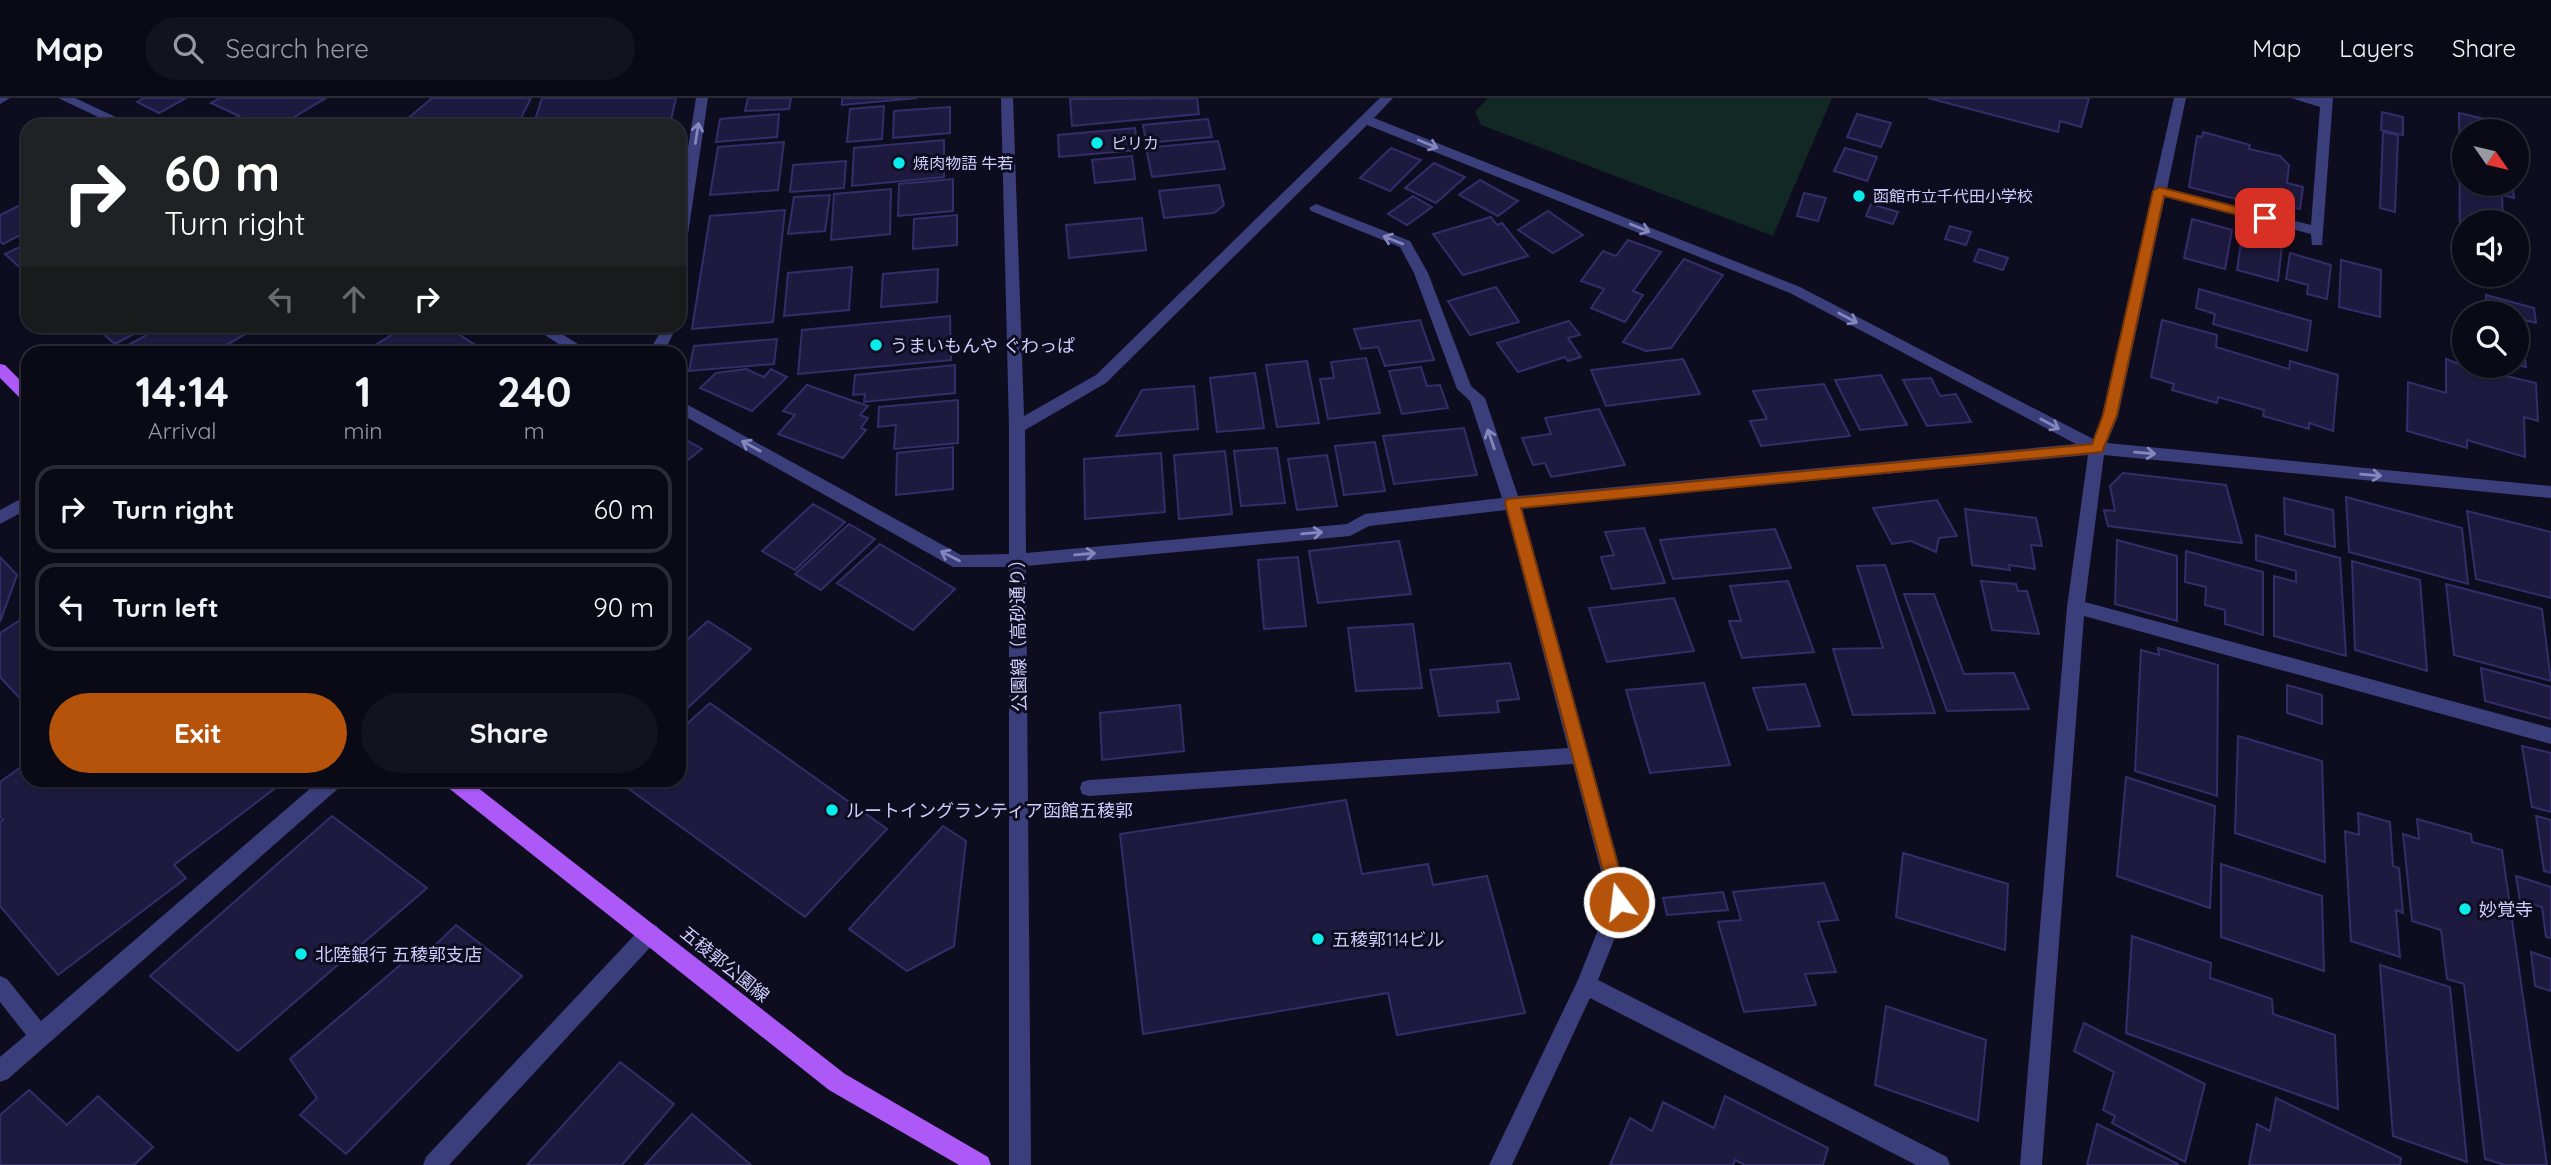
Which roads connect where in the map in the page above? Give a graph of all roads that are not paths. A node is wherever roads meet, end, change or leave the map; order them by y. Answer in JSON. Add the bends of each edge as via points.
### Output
{"nodes":[{"id":1,"x":64,"y":98,"type":"edge"},
{"id":2,"x":702,"y":98,"type":"edge"},
{"id":3,"x":1007,"y":98,"type":"edge"},
{"id":4,"x":1387,"y":98,"type":"edge"},
{"id":5,"x":2179,"y":98,"type":"edge"},
{"id":6,"x":2297,"y":98,"type":"edge"},
{"id":7,"x":2326,"y":102,"type":"edge"},
{"id":8,"x":112,"y":119,"type":"edge"},
{"id":9,"x":1365,"y":119,"type":"junction"},
{"id":10,"x":2159,"y":191,"type":"junction"},
{"id":11,"x":686,"y":202,"type":"edge"},
{"id":12,"x":1316,"y":208,"type":"dead end"},
{"id":13,"x":550,"y":333,"type":"edge"},
{"id":14,"x":573,"y":346,"type":"edge"},
{"id":15,"x":0,"y":369,"type":"edge"},
{"id":16,"x":21,"y":390,"type":"edge"},
{"id":17,"x":686,"y":410,"type":"edge"},
{"id":18,"x":1017,"y":426,"type":"junction"},
{"id":19,"x":2097,"y":449,"type":"junction"},
{"id":20,"x":2551,"y":492,"type":"edge"},
{"id":21,"x":1513,"y":503,"type":"junction"},
{"id":22,"x":21,"y":505,"type":"edge"},
{"id":23,"x":0,"y":518,"type":"edge"},
{"id":24,"x":1017,"y":560,"type":"junction"},
{"id":25,"x":2076,"y":607,"type":"junction"},
{"id":26,"x":2551,"y":736,"type":"edge"},
{"id":27,"x":1580,"y":755,"type":"junction"},
{"id":28,"x":326,"y":787,"type":"edge"},
{"id":29,"x":462,"y":787,"type":"edge"},
{"id":30,"x":1089,"y":788,"type":"dead end"},
{"id":31,"x":650,"y":933,"type":"junction"},
{"id":32,"x":1586,"y":985,"type":"junction"},
{"id":33,"x":0,"y":986,"type":"edge"},
{"id":34,"x":40,"y":1036,"type":"junction"},
{"id":35,"x":0,"y":1071,"type":"edge"},
{"id":36,"x":434,"y":1165,"type":"edge"},
{"id":37,"x":979,"y":1165,"type":"edge"},
{"id":38,"x":1020,"y":1165,"type":"edge"},
{"id":39,"x":1500,"y":1165,"type":"edge"},
{"id":40,"x":1939,"y":1165,"type":"edge"},
{"id":41,"x":2031,"y":1165,"type":"edge"}],
"edges":[{"from":1,"to":8,"type":"street"},
{"from":11,"to":2,"type":"street","one_way":true},
{"from":3,"to":18,"type":"street","name":"公園線（高砂通り）"},
{"from":4,"to":9,"type":"street"},
{"from":5,"to":10,"type":"street"},
{"from":6,"to":7,"type":"street"},
{"from":7,"to":10,"type":"street","via":[[2317,237]]},
{"from":9,"to":18,"type":"street","via":[[1101,379]]},
{"from":9,"to":19,"type":"street","one_way":true,"via":[[1795,290]]},
{"from":10,"to":19,"type":"street","via":[[2110,415]]},
{"from":21,"to":12,"type":"street","one_way":true,"via":[[1477,398],[1465,389],[1421,273],[1405,244]]},
{"from":13,"to":14,"type":"street"},
{"from":15,"to":16,"type":"main road"},
{"from":24,"to":17,"type":"street","one_way":true,"via":[[959,562]]},
{"from":18,"to":24,"type":"street","name":"公園線（高砂通り）"},
{"from":19,"to":20,"type":"street","one_way":true},
{"from":19,"to":21,"type":"street"},
{"from":19,"to":25,"type":"street"},
{"from":24,"to":21,"type":"street","one_way":true,"via":[[1350,530],[1365,520]]},
{"from":21,"to":27,"type":"street"},
{"from":22,"to":23,"type":"street"},
{"from":24,"to":38,"type":"street","name":"公園線（高砂通り）"},
{"from":25,"to":26,"type":"street"},
{"from":25,"to":41,"type":"street"},
{"from":27,"to":30,"type":"street"},
{"from":27,"to":32,"type":"street","via":[[1619,902]]},
{"from":28,"to":34,"type":"street"},
{"from":29,"to":31,"type":"main road","name":"五稜郭公園線"},
{"from":31,"to":36,"type":"street"},
{"from":31,"to":37,"type":"main road","name":"五稜郭公園線","via":[[836,1082]]},
{"from":32,"to":39,"type":"street"},
{"from":32,"to":40,"type":"street"},
{"from":33,"to":34,"type":"street"},
{"from":34,"to":35,"type":"street"}]}
